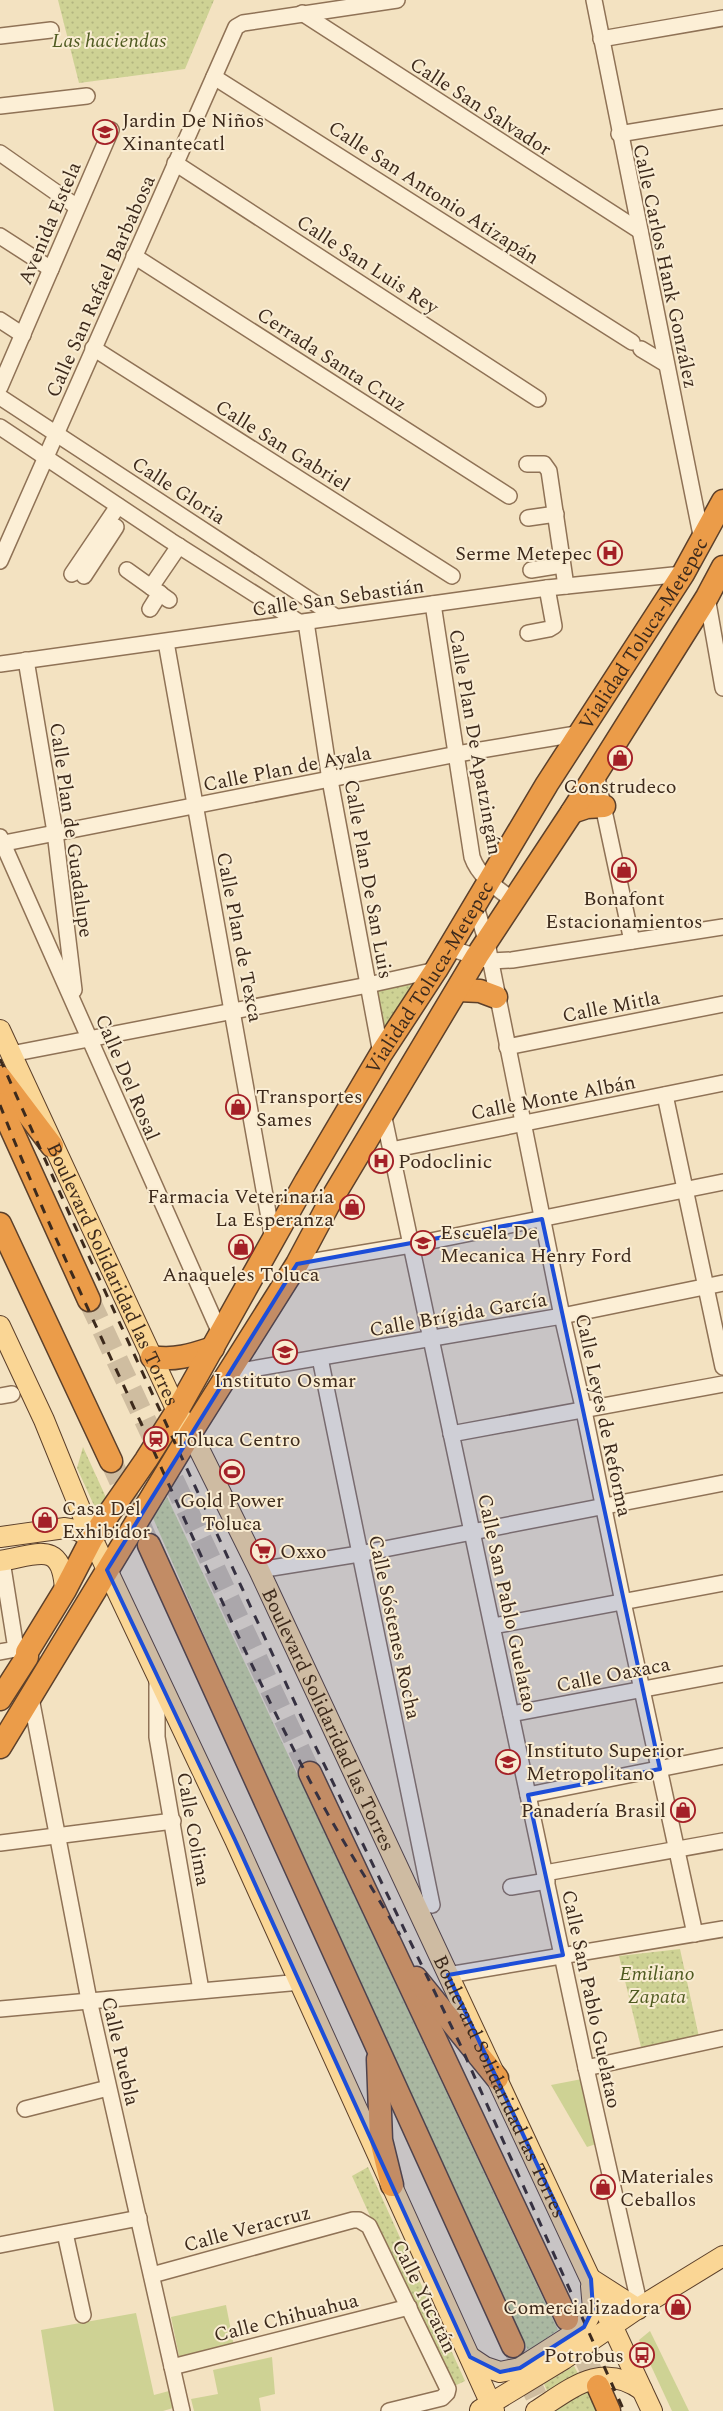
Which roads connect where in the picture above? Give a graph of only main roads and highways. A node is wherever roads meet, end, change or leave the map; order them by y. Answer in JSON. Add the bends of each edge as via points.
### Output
{"nodes":[{"id":1,"x":723,"y":501,"type":"edge"},
{"id":2,"x":723,"y":567,"type":"edge"},
{"id":3,"x":604,"y":806,"type":"road end"},
{"id":4,"x":572,"y":812,"type":"junction"},
{"id":5,"x":458,"y":990,"type":"junction"},
{"id":6,"x":496,"y":997,"type":"road end"},
{"id":7,"x":0,"y":1030,"type":"edge"},
{"id":8,"x":0,"y":1077,"type":"edge"},
{"id":9,"x":0,"y":1104,"type":"edge"},
{"id":10,"x":52,"y":1146,"type":"junction"},
{"id":11,"x":0,"y":1224,"type":"edge"},
{"id":12,"x":89,"y":1300,"type":"tunnel mouth"},
{"id":13,"x":0,"y":1326,"type":"edge"},
{"id":14,"x":216,"y":1340,"type":"junction"},
{"id":15,"x":152,"y":1357,"type":"junction"},
{"id":16,"x":177,"y":1411,"type":"junction"},
{"id":17,"x":190,"y":1434,"type":"junction"},
{"id":18,"x":111,"y":1461,"type":"tunnel mouth"},
{"id":19,"x":0,"y":1537,"type":"edge"},
{"id":20,"x":92,"y":1538,"type":"junction"},
{"id":21,"x":149,"y":1545,"type":"tunnel mouth"},
{"id":22,"x":1,"y":1561,"type":"edge"},
{"id":23,"x":108,"y":1570,"type":"junction"},
{"id":24,"x":66,"y":1590,"type":"junction"},
{"id":25,"x":0,"y":1699,"type":"edge"},
{"id":26,"x":0,"y":1747,"type":"edge"},
{"id":27,"x":310,"y":1773,"type":"tunnel mouth"},
{"id":28,"x":385,"y":1932,"type":"junction"},
{"id":29,"x":370,"y":2026,"type":"junction"},
{"id":30,"x":497,"y":2078,"type":"junction"},
{"id":31,"x":392,"y":2185,"type":"junction"},
{"id":32,"x":723,"y":2256,"type":"edge"},
{"id":33,"x":591,"y":2279,"type":"junction"},
{"id":34,"x":639,"y":2308,"type":"junction"},
{"id":35,"x":567,"y":2320,"type":"tunnel mouth"},
{"id":36,"x":612,"y":2325,"type":"junction"},
{"id":37,"x":513,"y":2346,"type":"tunnel mouth"},
{"id":38,"x":470,"y":2357,"type":"junction"},
{"id":39,"x":598,"y":2386,"type":"tunnel mouth"},
{"id":40,"x":642,"y":2390,"type":"junction"},
{"id":41,"x":487,"y":2408,"type":"edge"},
{"id":42,"x":536,"y":2411,"type":"edge"},
{"id":43,"x":609,"y":2411,"type":"edge"},
{"id":44,"x":652,"y":2411,"type":"edge"}],
"edges":[{"from":1,"to":14,"type":"highway","name":"Vialidad Toluca-Metepec","via":[[683,574],[547,784],[436,970],[381,1054]]},
{"from":2,"to":4,"type":"highway","name":"Vialidad Toluca-Metepec"},
{"from":3,"to":4,"type":"highway"},
{"from":4,"to":5,"type":"highway","name":"Vialidad Toluca-Metepec","via":[[514,900],[485,953]]},
{"from":5,"to":6,"type":"highway","via":[[480,991]]},
{"from":5,"to":17,"type":"highway","name":"Vialidad Toluca-Metepec","via":[[297,1264]]},
{"from":7,"to":10,"type":"main road","name":"Boulevard Solidaridad las Torres"},
{"from":8,"to":10,"type":"highway"},
{"from":9,"to":12,"type":"highway","name":"Boulevard Solidaridad las Torres"},
{"from":10,"to":15,"type":"main road","name":"Boulevard Solidaridad las Torres"},
{"from":11,"to":18,"type":"highway"},
{"from":13,"to":20,"type":"main road","via":[[44,1420]]},
{"from":14,"to":15,"type":"highway","via":[[180,1358]]},
{"from":14,"to":16,"type":"highway","name":"Vialidad Toluca-Metepec"},
{"from":15,"to":16,"type":"main road","name":"Boulevard Solidaridad las Torres"},
{"from":16,"to":17,"type":"main road","name":"Boulevard Solidaridad las Torres"},
{"from":16,"to":20,"type":"highway","name":"Vialidad Toluca-Metepec"},
{"from":17,"to":23,"type":"highway","name":"Vialidad Toluca-Metepec"},
{"from":17,"to":30,"type":"main road","name":"Boulevard Solidaridad las Torres","via":[[260,1570]]},
{"from":19,"to":20,"type":"main road","via":[[65,1528]]},
{"from":20,"to":23,"type":"main road"},
{"from":20,"to":24,"type":"highway","name":"Vialidad Toluca-Metepec"},
{"from":21,"to":29,"type":"highway"},
{"from":22,"to":24,"type":"main road","via":[[50,1554],[63,1567]]},
{"from":23,"to":26,"type":"highway","name":"Vialidad Toluca-Metepec"},
{"from":23,"to":31,"type":"main road"},
{"from":24,"to":25,"type":"highway","name":"Vialidad Toluca-Metepec"},
{"from":27,"to":28,"type":"highway","name":"Boulevard Solidaridad las Torres"},
{"from":28,"to":30,"type":"highway","via":[[422,1986]]},
{"from":28,"to":35,"type":"highway","name":"Boulevard Solidaridad las Torres"},
{"from":29,"to":31,"type":"highway","via":[[379,2065],[382,2140]]},
{"from":29,"to":37,"type":"highway"},
{"from":30,"to":33,"type":"main road","name":"Boulevard Solidaridad las Torres"},
{"from":31,"to":38,"type":"main road"},
{"from":32,"to":34,"type":"main road"},
{"from":33,"to":34,"type":"main road"},
{"from":33,"to":36,"type":"main road","name":"Boulevard Solidaridad las Torres"},
{"from":33,"to":38,"type":"main road","via":[[592,2309],[584,2327],[520,2368],[492,2370]]},
{"from":34,"to":36,"type":"main road"},
{"from":36,"to":40,"type":"main road","name":"Boulevard Solidaridad las Torres"},
{"from":36,"to":41,"type":"main road"},
{"from":38,"to":41,"type":"main road"},
{"from":39,"to":43,"type":"highway"},
{"from":40,"to":42,"type":"main road","via":[[620,2378],[602,2377],[579,2384]]},
{"from":40,"to":44,"type":"main road","name":"Boulevard Solidaridad las Torres"}]}
